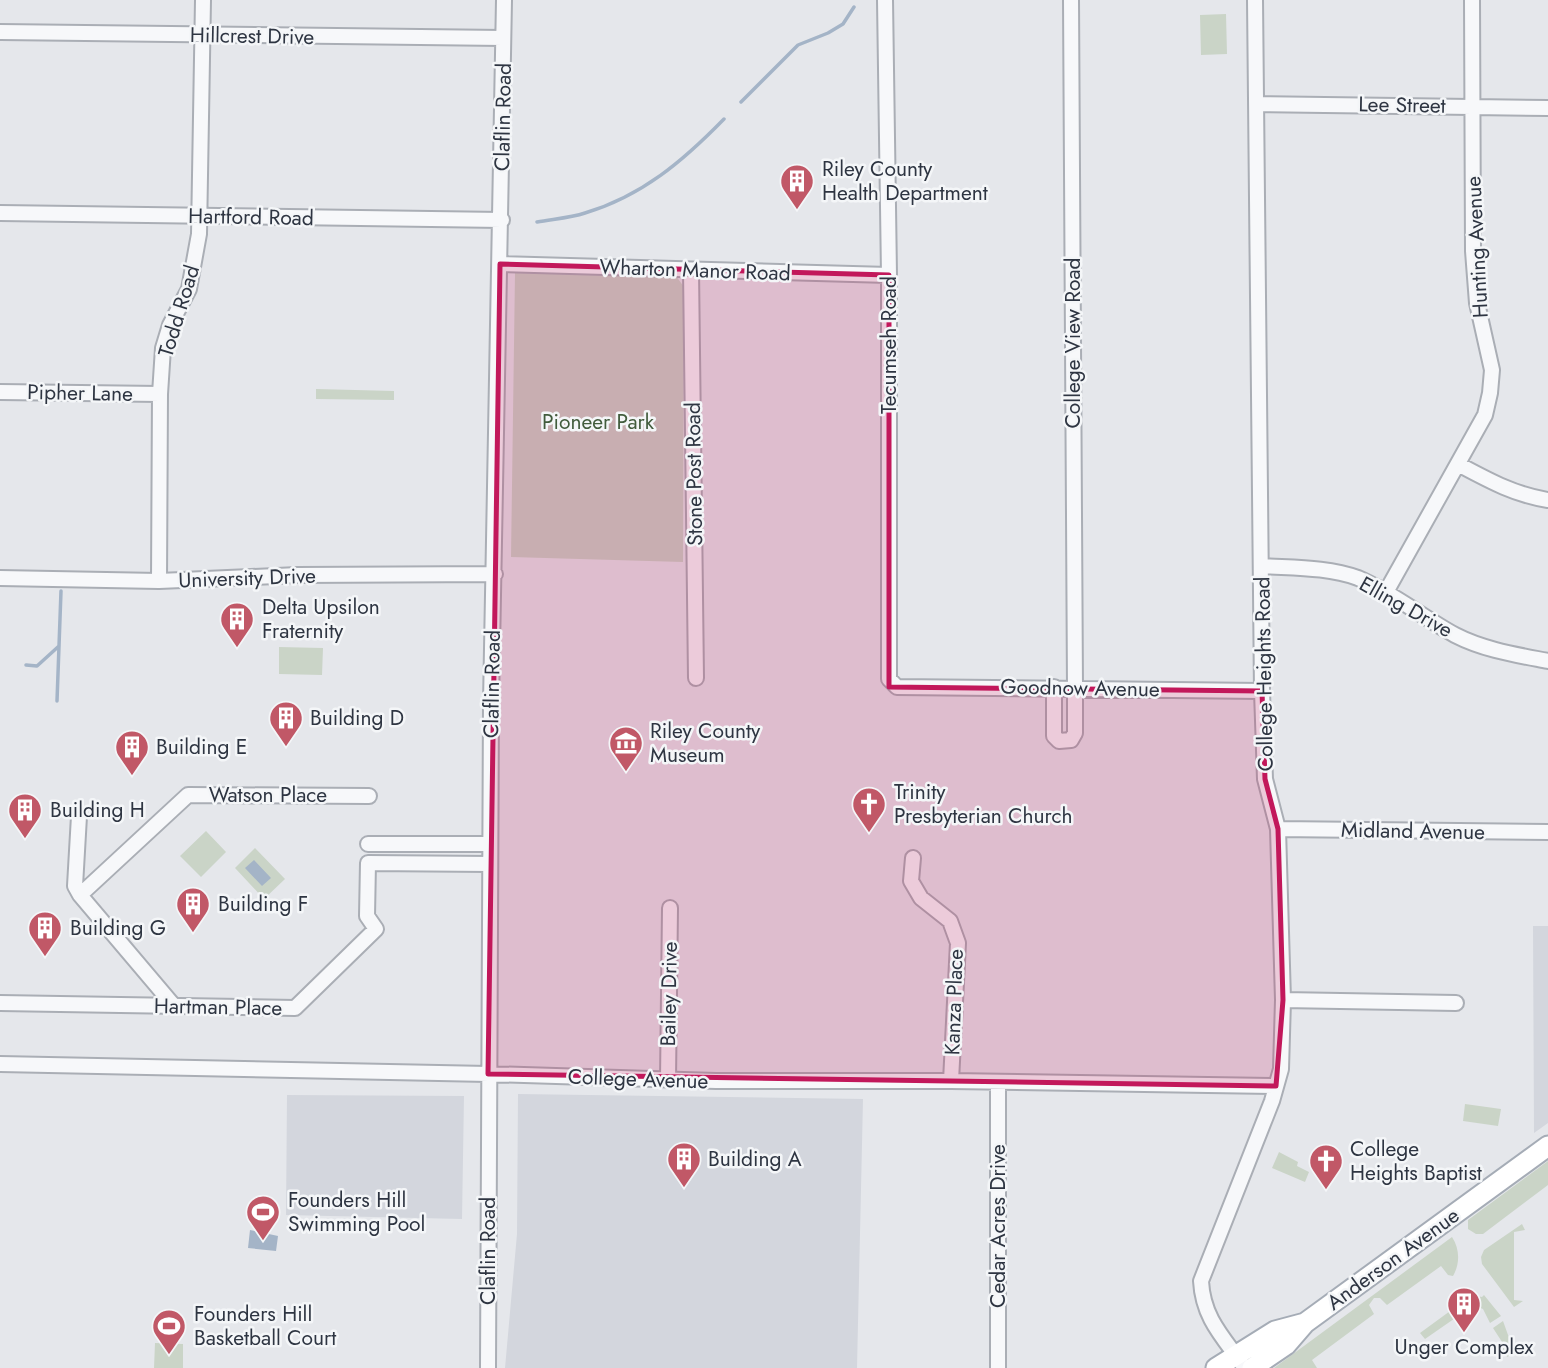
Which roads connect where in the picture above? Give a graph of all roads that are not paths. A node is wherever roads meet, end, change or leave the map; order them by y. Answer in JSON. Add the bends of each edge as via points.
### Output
{"nodes":[{"id":1,"x":203,"y":0,"type":"edge"},
{"id":2,"x":504,"y":0,"type":"edge"},
{"id":3,"x":885,"y":0,"type":"edge"},
{"id":4,"x":1071,"y":0,"type":"edge"},
{"id":5,"x":1255,"y":0,"type":"edge"},
{"id":6,"x":1474,"y":3,"type":"edge"},
{"id":7,"x":0,"y":32,"type":"edge"},
{"id":8,"x":202,"y":36,"type":"junction"},
{"id":9,"x":503,"y":38,"type":"junction"},
{"id":10,"x":1256,"y":104,"type":"junction"},
{"id":11,"x":1472,"y":107,"type":"junction"},
{"id":12,"x":1548,"y":108,"type":"edge"},
{"id":13,"x":0,"y":213,"type":"edge"},
{"id":14,"x":200,"y":216,"type":"junction"},
{"id":15,"x":502,"y":220,"type":"junction"},
{"id":16,"x":500,"y":264,"type":"junction"},
{"id":17,"x":691,"y":270,"type":"junction"},
{"id":18,"x":889,"y":275,"type":"junction"},
{"id":19,"x":0,"y":392,"type":"edge"},
{"id":20,"x":160,"y":394,"type":"junction"},
{"id":21,"x":1458,"y":464,"type":"junction"},
{"id":22,"x":1548,"y":500,"type":"edge"},
{"id":23,"x":1262,"y":566,"type":"junction"},
{"id":24,"x":495,"y":574,"type":"junction"},
{"id":25,"x":0,"y":578,"type":"edge"},
{"id":26,"x":159,"y":580,"type":"junction"},
{"id":27,"x":1386,"y":592,"type":"junction"},
{"id":28,"x":1548,"y":661,"type":"edge"},
{"id":29,"x":696,"y":678,"type":"dead end"},
{"id":30,"x":897,"y":687,"type":"joint"},
{"id":31,"x":1054,"y":687,"type":"junction"},
{"id":32,"x":1075,"y":687,"type":"junction"},
{"id":33,"x":1262,"y":691,"type":"junction"},
{"id":34,"x":369,"y":796,"type":"dead end"},
{"id":35,"x":79,"y":816,"type":"dead end"},
{"id":36,"x":1278,"y":829,"type":"junction"},
{"id":37,"x":1548,"y":832,"type":"edge"},
{"id":38,"x":368,"y":844,"type":"dead end"},
{"id":39,"x":491,"y":844,"type":"junction"},
{"id":40,"x":913,"y":858,"type":"dead end"},
{"id":41,"x":490,"y":864,"type":"junction"},
{"id":42,"x":80,"y":895,"type":"junction"},
{"id":43,"x":670,"y":908,"type":"dead end"},
{"id":44,"x":1283,"y":1000,"type":"junction"},
{"id":45,"x":0,"y":1003,"type":"edge"},
{"id":46,"x":1456,"y":1003,"type":"dead end"},
{"id":47,"x":174,"y":1006,"type":"junction"},
{"id":48,"x":0,"y":1064,"type":"edge"},
{"id":49,"x":488,"y":1074,"type":"junction"},
{"id":50,"x":668,"y":1080,"type":"junction"},
{"id":51,"x":951,"y":1081,"type":"junction"},
{"id":52,"x":998,"y":1083,"type":"junction"},
{"id":53,"x":1276,"y":1086,"type":"junction"},
{"id":54,"x":1548,"y":1146,"type":"edge"},
{"id":55,"x":1243,"y":1363,"type":"edge"},
{"id":56,"x":488,"y":1368,"type":"edge"},
{"id":57,"x":998,"y":1368,"type":"edge"},
{"id":58,"x":1216,"y":1368,"type":"edge"}],
"edges":[{"from":1,"to":8,"type":"street","name":"Todd Road"},
{"from":2,"to":9,"type":"street","name":"Claflin Road"},
{"from":3,"to":18,"type":"street","name":"Tecumseh Road"},
{"from":4,"to":32,"type":"street","name":"College View Road"},
{"from":5,"to":10,"type":"street","name":"College Heights Road"},
{"from":6,"to":11,"type":"street","name":"Hunting Avenue"},
{"from":7,"to":8,"type":"street","name":"Hillcrest Drive"},
{"from":8,"to":9,"type":"street","name":"Hillcrest Drive"},
{"from":8,"to":14,"type":"street","name":"Todd Road"},
{"from":9,"to":15,"type":"street","name":"Claflin Road"},
{"from":10,"to":11,"type":"street","name":"Lee Street"},
{"from":10,"to":23,"type":"street","name":"College Heights Road"},
{"from":11,"to":12,"type":"street","name":"Lee Street"},
{"from":11,"to":21,"type":"street","name":"Hunting Avenue","via":[[1473,251],[1477,303],[1492,370],[1485,415]]},
{"from":13,"to":14,"type":"street","name":"Hartford Road"},
{"from":14,"to":15,"type":"street","name":"Hartford Road"},
{"from":14,"to":20,"type":"street","name":"Todd Road","via":[[189,289],[163,348]]},
{"from":15,"to":16,"type":"street","name":"Claflin Road"},
{"from":16,"to":17,"type":"street","name":"Wharton Manor Road"},
{"from":16,"to":24,"type":"street","name":"Claflin Road"},
{"from":17,"to":18,"type":"street","name":"Wharton Manor Road"},
{"from":17,"to":29,"type":"street","name":"Stone Post Road"},
{"from":18,"to":30,"type":"street","name":"Tecumseh Road","via":[[890,679]]},
{"from":19,"to":20,"type":"street","name":"Pipher Lane"},
{"from":20,"to":26,"type":"street","name":"Todd Road"},
{"from":21,"to":22,"type":"street","via":[[1500,487]]},
{"from":21,"to":27,"type":"street","name":"Hunting Avenue"},
{"from":23,"to":27,"type":"street","name":"Elling Drive","via":[[1329,570]]},
{"from":23,"to":33,"type":"street","name":"College Heights Road"},
{"from":24,"to":26,"type":"street","name":"University Drive"},
{"from":24,"to":39,"type":"street","name":"Claflin Road"},
{"from":25,"to":26,"type":"street","name":"University Drive"},
{"from":27,"to":28,"type":"street","name":"Elling Drive","via":[[1457,636],[1499,652]]},
{"from":30,"to":31,"type":"street","name":"Goodnow Avenue"},
{"from":31,"to":32,"type":"street","name":"Goodnow Avenue"},
{"from":31,"to":32,"type":"street","name":"College View Road","via":[[1053,732],[1064,742],[1074,737]]},
{"from":32,"to":33,"type":"street","name":"Goodnow Avenue"},
{"from":33,"to":36,"type":"street","name":"College Heights Road","via":[[1265,779]]},
{"from":34,"to":42,"type":"street","name":"Watson Place","via":[[188,795]]},
{"from":35,"to":42,"type":"street","via":[[74,883]]},
{"from":36,"to":37,"type":"street","name":"Midland Avenue"},
{"from":36,"to":44,"type":"street","name":"College Heights Road"},
{"from":38,"to":39,"type":"street"},
{"from":39,"to":41,"type":"street","name":"Claflin Road"},
{"from":40,"to":51,"type":"street","name":"Kanza Place","via":[[911,881],[920,898],[950,921],[958,943]]},
{"from":41,"to":47,"type":"street","name":"Hartman Place","via":[[368,863],[367,916],[376,929],[296,1008]]},
{"from":41,"to":49,"type":"street","name":"Claflin Road"},
{"from":42,"to":47,"type":"street"},
{"from":43,"to":50,"type":"street","name":"Bailey Drive"},
{"from":44,"to":46,"type":"street"},
{"from":44,"to":53,"type":"street","name":"College Heights Road","via":[[1281,1069]]},
{"from":45,"to":47,"type":"street","name":"Hartman Place"},
{"from":48,"to":49,"type":"street","name":"College Avenue"},
{"from":49,"to":50,"type":"street","name":"College Avenue"},
{"from":49,"to":56,"type":"street","name":"Claflin Road"},
{"from":50,"to":51,"type":"street","name":"College Avenue"},
{"from":51,"to":52,"type":"street","name":"College Avenue"},
{"from":52,"to":53,"type":"street","name":"College Avenue"},
{"from":52,"to":57,"type":"street","name":"Cedar Acres Drive"},
{"from":53,"to":55,"type":"street","name":"College Heights Road","via":[[1201,1280],[1209,1317]]},
{"from":54,"to":55,"type":"main road","name":"Anderson Avenue","via":[[1305,1323],[1275,1331]]},
{"from":55,"to":58,"type":"main road","name":"Anderson Avenue"}]}
